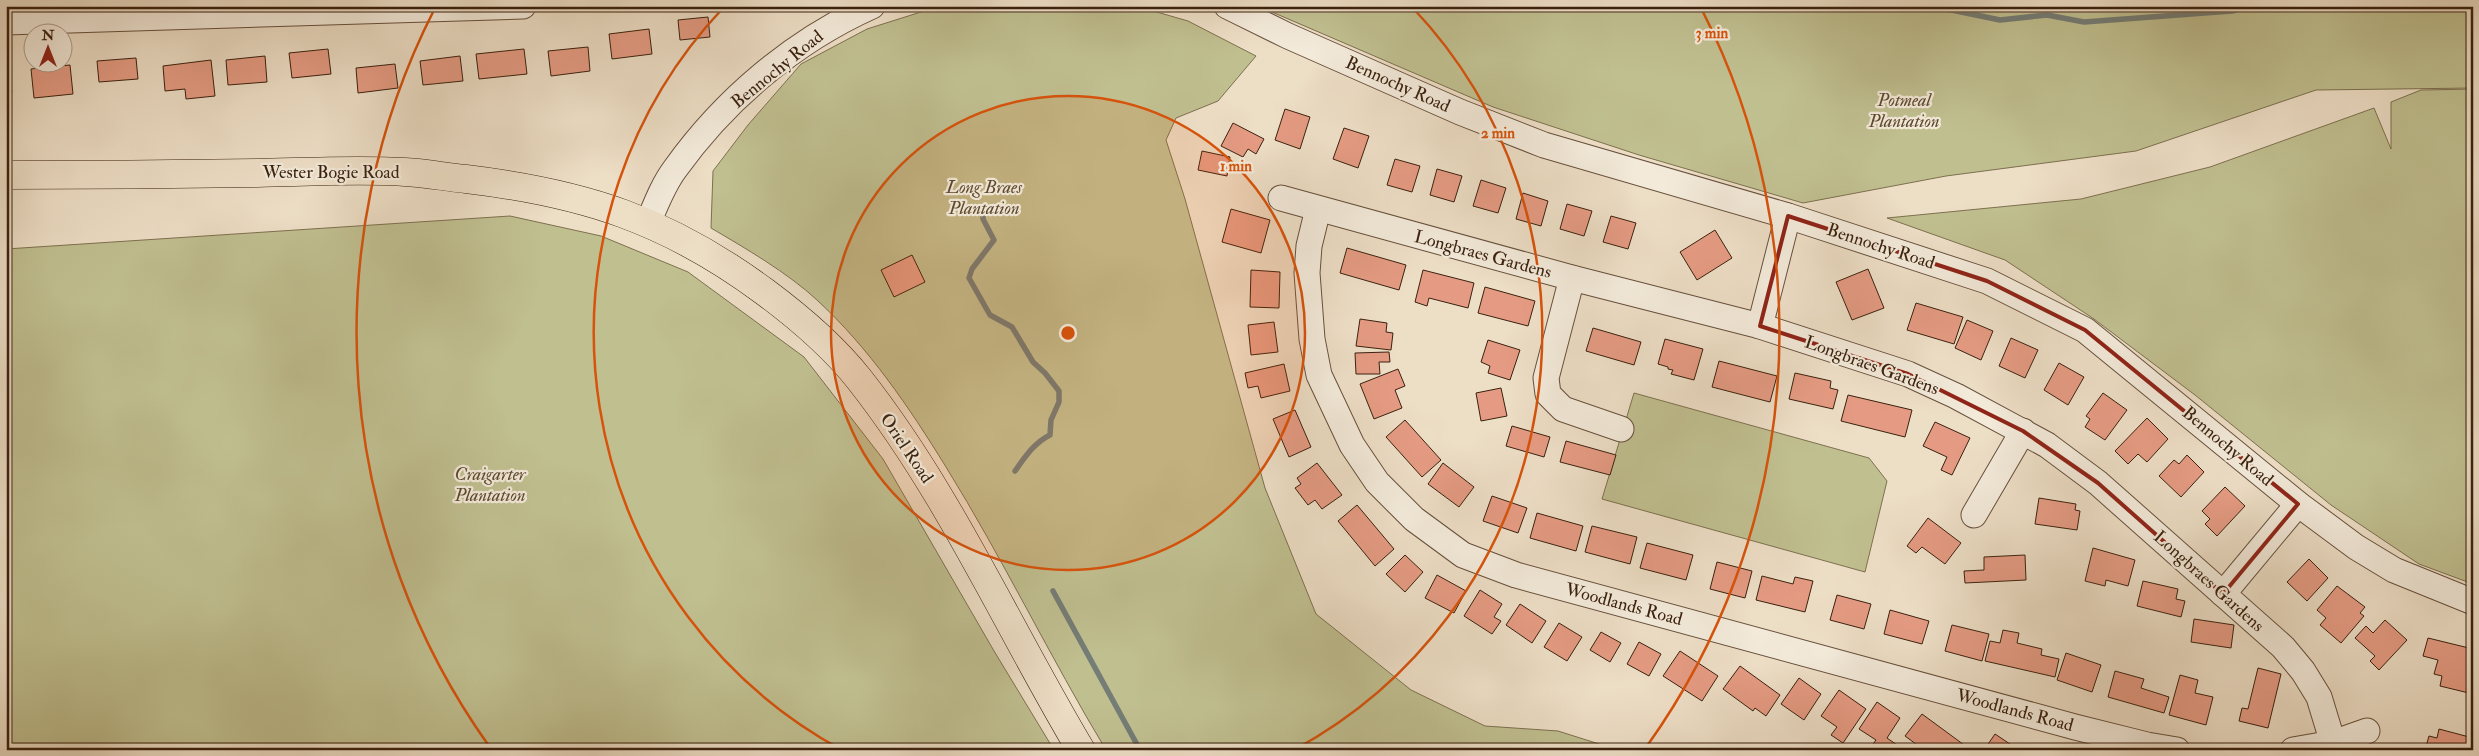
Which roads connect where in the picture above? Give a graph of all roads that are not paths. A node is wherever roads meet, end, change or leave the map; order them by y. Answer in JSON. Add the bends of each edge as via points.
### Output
{"nodes":[{"id":1,"x":523,"y":6,"type":"edge"},
{"id":2,"x":872,"y":6,"type":"edge"},
{"id":3,"x":1227,"y":6,"type":"edge"},
{"id":4,"x":6,"y":22,"type":"edge"},
{"id":5,"x":6,"y":175,"type":"edge"},
{"id":6,"x":1281,"y":198,"type":"dead end"},
{"id":7,"x":1318,"y":209,"type":"junction"},
{"id":8,"x":1788,"y":216,"type":"junction"},
{"id":9,"x":648,"y":223,"type":"junction"},
{"id":10,"x":1572,"y":278,"type":"junction"},
{"id":11,"x":1760,"y":326,"type":"junction"},
{"id":12,"x":1621,"y":429,"type":"dead end"},
{"id":13,"x":2023,"y":431,"type":"junction"},
{"id":14,"x":2298,"y":504,"type":"junction"},
{"id":15,"x":1974,"y":515,"type":"dead end"},
{"id":16,"x":2223,"y":594,"type":"junction"},
{"id":17,"x":2473,"y":602,"type":"edge"},
{"id":18,"x":2367,"y":731,"type":"dead end"},
{"id":19,"x":2332,"y":743,"type":"junction"},
{"id":20,"x":1081,"y":750,"type":"edge"},
{"id":21,"x":2177,"y":750,"type":"edge"},
{"id":22,"x":2294,"y":750,"type":"edge"}],
"edges":[{"from":1,"to":4,"type":"street"},
{"from":2,"to":9,"type":"street","name":"Bennochy Road","via":[[840,20],[800,46],[734,101],[675,169]]},
{"from":3,"to":8,"type":"street","name":"Bennochy Road","via":[[1460,112],[1544,145]]},
{"from":5,"to":9,"type":"main road","name":"Wester Bogie Road","via":[[405,172],[524,186],[621,211]]},
{"from":6,"to":7,"type":"street","name":"Longbraes Gardens"},
{"from":7,"to":10,"type":"street","name":"Longbraes Gardens"},
{"from":7,"to":21,"type":"street","name":"Woodlands Road","via":[[1309,246],[1307,272],[1312,339],[1319,375],[1352,445],[1377,482],[1414,519],[1463,555],[1535,580],[2074,726]]},
{"from":8,"to":11,"type":"street"},
{"from":8,"to":14,"type":"street","name":"Bennochy Road","via":[[1987,281],[2085,330]]},
{"from":9,"to":20,"type":"main road","name":"Oriel Road","via":[[724,262],[761,289],[833,348],[857,376],[890,419],[931,483]]},
{"from":10,"to":11,"type":"street","name":"Longbraes Gardens"},
{"from":10,"to":12,"type":"street","via":[[1546,378],[1548,394],[1562,410]]},
{"from":11,"to":13,"type":"street","name":"Longbraes Gardens","via":[[1908,374]]},
{"from":13,"to":15,"type":"street"},
{"from":13,"to":16,"type":"street","name":"Longbraes Gardens","via":[[2098,483]]},
{"from":14,"to":16,"type":"street"},
{"from":14,"to":17,"type":"street","name":"Bennochy Road","via":[[2356,547],[2394,570]]},
{"from":16,"to":19,"type":"street","name":"Longbraes Gardens","via":[[2283,647],[2303,672],[2319,697]]},
{"from":18,"to":19,"type":"street"},
{"from":19,"to":22,"type":"street"}]}
